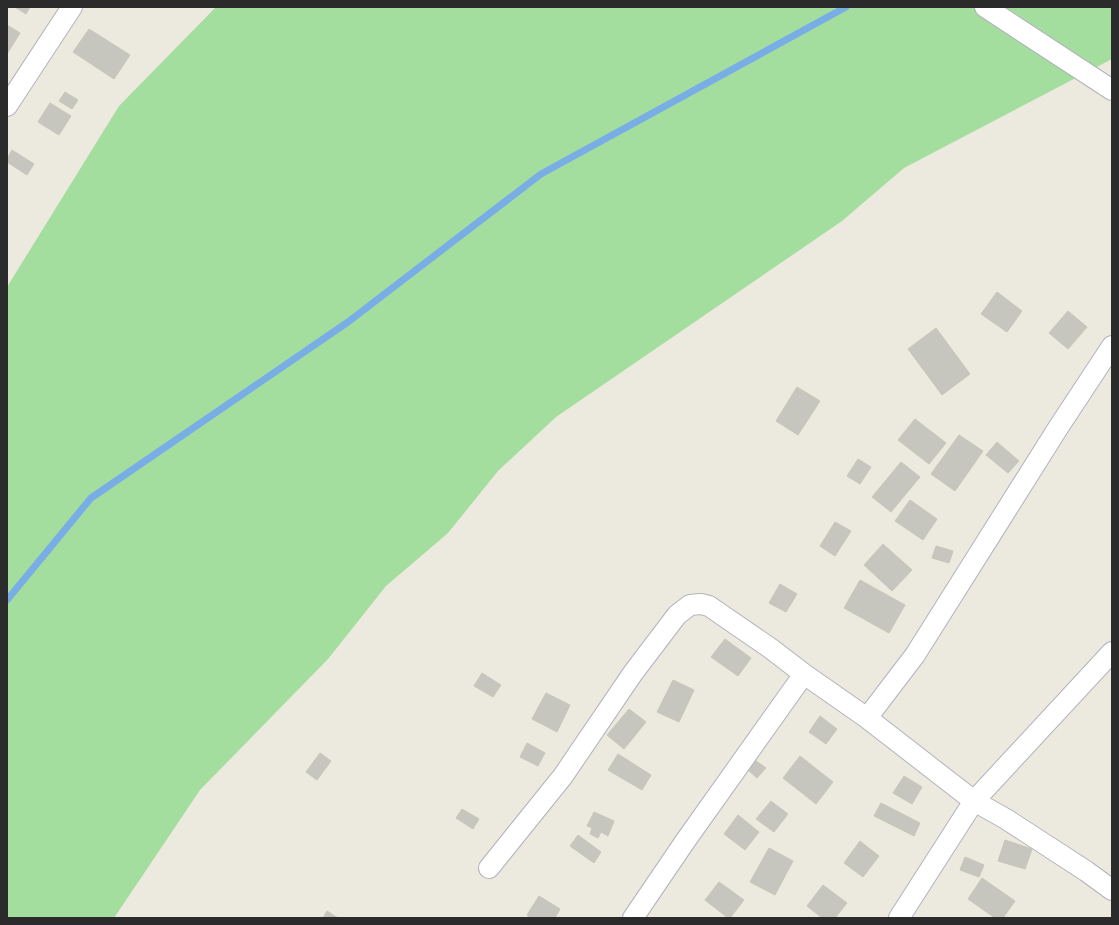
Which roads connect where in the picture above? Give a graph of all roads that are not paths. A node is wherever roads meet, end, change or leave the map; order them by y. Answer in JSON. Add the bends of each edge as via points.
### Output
{"nodes":[{"id":1,"x":72,"y":7,"type":"edge"},
{"id":2,"x":985,"y":7,"type":"edge"},
{"id":3,"x":1112,"y":90,"type":"edge"},
{"id":4,"x":7,"y":106,"type":"edge"},
{"id":5,"x":1112,"y":346,"type":"edge"},
{"id":6,"x":1112,"y":652,"type":"edge"},
{"id":7,"x":804,"y":674,"type":"junction"},
{"id":8,"x":867,"y":718,"type":"junction"},
{"id":9,"x":974,"y":801,"type":"junction"},
{"id":10,"x":489,"y":868,"type":"dead end"},
{"id":11,"x":1112,"y":890,"type":"edge"},
{"id":12,"x":633,"y":918,"type":"edge"},
{"id":13,"x":898,"y":918,"type":"edge"}],
"edges":[{"from":1,"to":4,"type":"street"},
{"from":2,"to":3,"type":"street"},
{"from":5,"to":8,"type":"street","via":[[915,655]]},
{"from":6,"to":9,"type":"street"},
{"from":7,"to":8,"type":"street"},
{"from":7,"to":10,"type":"street","via":[[709,606],[690,605],[677,615],[633,673],[563,776]]},
{"from":7,"to":12,"type":"street"},
{"from":8,"to":9,"type":"street"},
{"from":9,"to":11,"type":"street"},
{"from":9,"to":13,"type":"street"}]}
